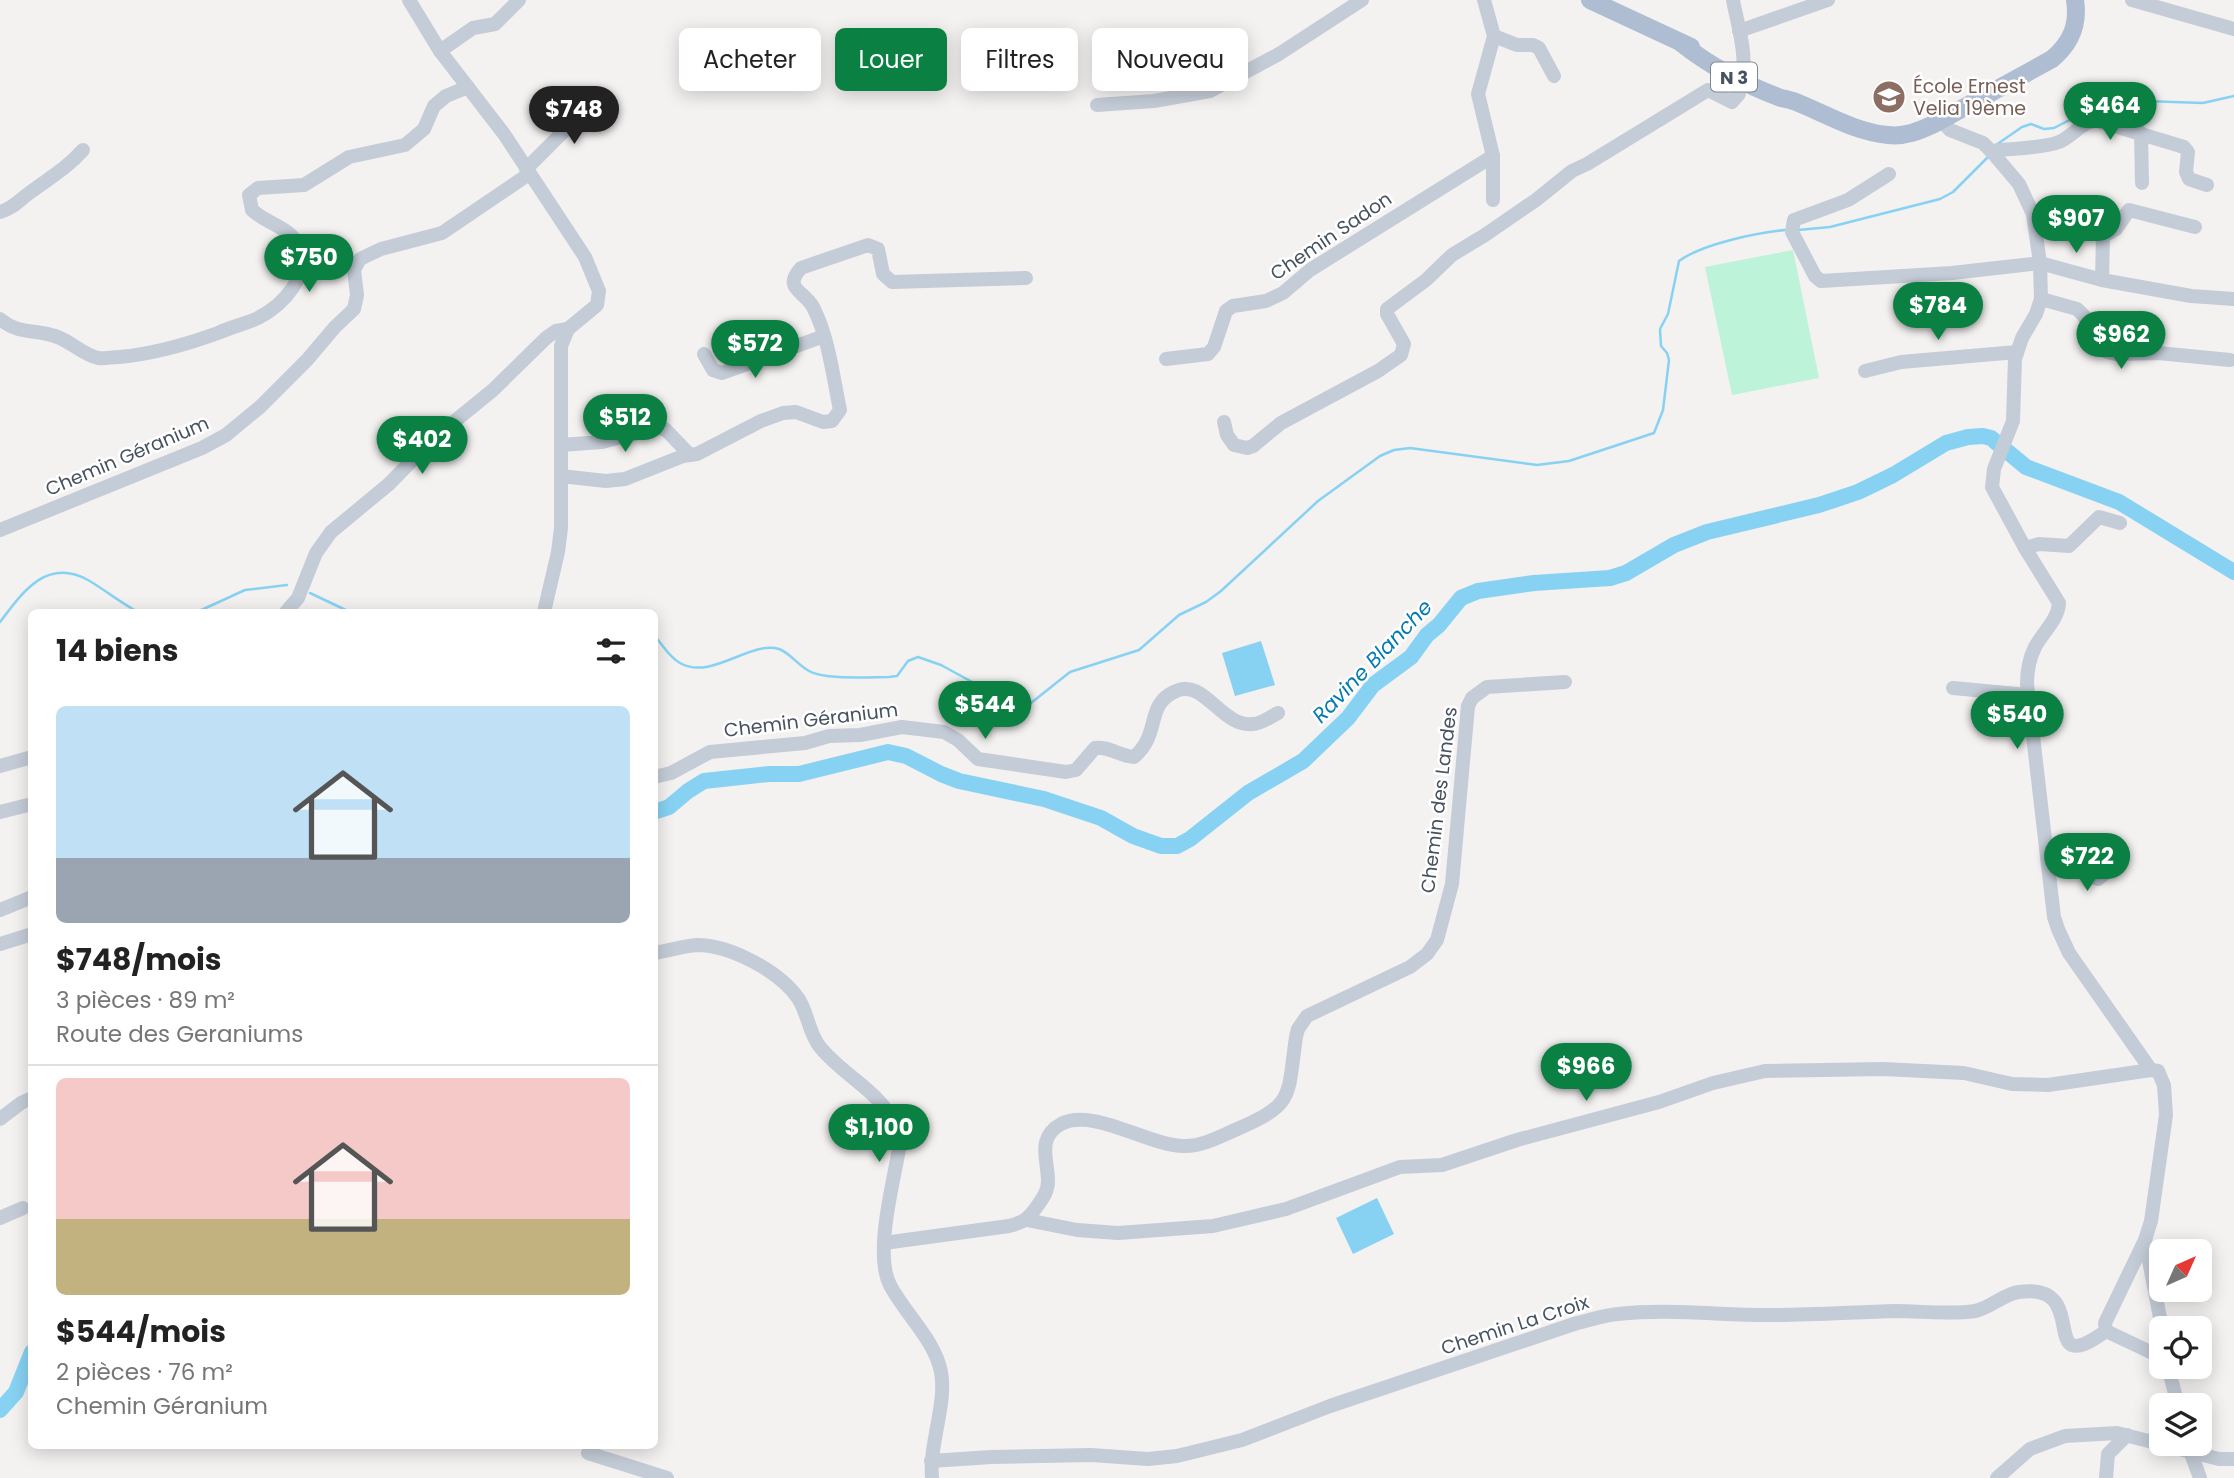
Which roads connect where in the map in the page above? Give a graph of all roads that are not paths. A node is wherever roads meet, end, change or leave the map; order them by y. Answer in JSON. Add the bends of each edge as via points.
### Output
{"nodes":[{"id":1,"x":409,"y":0,"type":"edge"},
{"id":2,"x":519,"y":0,"type":"edge"},
{"id":3,"x":1362,"y":0,"type":"edge"},
{"id":4,"x":1484,"y":0,"type":"edge"},
{"id":5,"x":1590,"y":0,"type":"edge"},
{"id":6,"x":1732,"y":0,"type":"edge"},
{"id":7,"x":1828,"y":0,"type":"edge"},
{"id":8,"x":2074,"y":0,"type":"edge"},
{"id":9,"x":2132,"y":0,"type":"edge"},
{"id":10,"x":2234,"y":29,"type":"edge"},
{"id":11,"x":1739,"y":31,"type":"junction"},
{"id":12,"x":1494,"y":36,"type":"junction"},
{"id":13,"x":440,"y":51,"type":"junction"},
{"id":14,"x":1555,"y":76,"type":"dead end"},
{"id":15,"x":1739,"y":81,"type":"junction"},
{"id":16,"x":468,"y":87,"type":"junction"},
{"id":17,"x":606,"y":101,"type":"dead end"},
{"id":18,"x":1097,"y":105,"type":"dead end"},
{"id":19,"x":1941,"y":120,"type":"junction"},
{"id":20,"x":2141,"y":133,"type":"junction"},
{"id":21,"x":83,"y":150,"type":"dead end"},
{"id":22,"x":1992,"y":151,"type":"junction"},
{"id":23,"x":1493,"y":156,"type":"junction"},
{"id":24,"x":528,"y":172,"type":"junction"},
{"id":25,"x":1889,"y":174,"type":"dead end"},
{"id":26,"x":2142,"y":183,"type":"dead end"},
{"id":27,"x":2207,"y":185,"type":"dead end"},
{"id":28,"x":1493,"y":200,"type":"dead end"},
{"id":29,"x":0,"y":212,"type":"edge"},
{"id":30,"x":2195,"y":228,"type":"dead end"},
{"id":31,"x":2040,"y":263,"type":"junction"},
{"id":32,"x":1026,"y":278,"type":"dead end"},
{"id":33,"x":2102,"y":280,"type":"junction"},
{"id":34,"x":2041,"y":299,"type":"junction"},
{"id":35,"x":2234,"y":299,"type":"edge"},
{"id":36,"x":0,"y":319,"type":"edge"},
{"id":37,"x":568,"y":329,"type":"junction"},
{"id":38,"x":824,"y":337,"type":"junction"},
{"id":39,"x":2017,"y":352,"type":"junction"},
{"id":40,"x":704,"y":354,"type":"dead end"},
{"id":41,"x":1166,"y":359,"type":"dead end"},
{"id":42,"x":2230,"y":360,"type":"dead end"},
{"id":43,"x":1866,"y":372,"type":"dead end"},
{"id":44,"x":1224,"y":422,"type":"dead end"},
{"id":45,"x":561,"y":445,"type":"junction"},
{"id":46,"x":690,"y":455,"type":"junction"},
{"id":47,"x":561,"y":475,"type":"junction"},
{"id":48,"x":2120,"y":523,"type":"dead end"},
{"id":49,"x":0,"y":530,"type":"edge"},
{"id":50,"x":2025,"y":548,"type":"junction"},
{"id":51,"x":289,"y":609,"type":"edge"},
{"id":52,"x":544,"y":609,"type":"edge"},
{"id":53,"x":1565,"y":682,"type":"dead end"},
{"id":54,"x":1953,"y":688,"type":"dead end"},
{"id":55,"x":2028,"y":695,"type":"junction"},
{"id":56,"x":1278,"y":713,"type":"dead end"},
{"id":57,"x":28,"y":758,"type":"edge"},
{"id":58,"x":0,"y":766,"type":"edge"},
{"id":59,"x":658,"y":776,"type":"edge"},
{"id":60,"x":28,"y":805,"type":"edge"},
{"id":61,"x":0,"y":812,"type":"edge"},
{"id":62,"x":2047,"y":857,"type":"junction"},
{"id":63,"x":2121,"y":860,"type":"dead end"},
{"id":64,"x":28,"y":899,"type":"edge"},
{"id":65,"x":0,"y":910,"type":"edge"},
{"id":66,"x":28,"y":935,"type":"edge"},
{"id":67,"x":0,"y":944,"type":"edge"},
{"id":68,"x":658,"y":952,"type":"edge"},
{"id":69,"x":2151,"y":1070,"type":"junction"},
{"id":70,"x":28,"y":1099,"type":"edge"},
{"id":71,"x":0,"y":1119,"type":"edge"},
{"id":72,"x":23,"y":1208,"type":"dead end"},
{"id":73,"x":0,"y":1218,"type":"edge"},
{"id":74,"x":1027,"y":1220,"type":"junction"},
{"id":75,"x":2146,"y":1240,"type":"junction"},
{"id":76,"x":884,"y":1243,"type":"junction"},
{"id":77,"x":2160,"y":1316,"type":"edge"},
{"id":78,"x":2106,"y":1331,"type":"junction"},
{"id":79,"x":2149,"y":1351,"type":"edge"},
{"id":80,"x":2127,"y":1435,"type":"junction"},
{"id":81,"x":2149,"y":1439,"type":"edge"},
{"id":82,"x":588,"y":1453,"type":"dead end"},
{"id":83,"x":2191,"y":1456,"type":"edge"},
{"id":84,"x":2211,"y":1456,"type":"edge"},
{"id":85,"x":2234,"y":1458,"type":"edge"},
{"id":86,"x":931,"y":1461,"type":"junction"},
{"id":87,"x":667,"y":1478,"type":"edge"},
{"id":88,"x":932,"y":1478,"type":"edge"},
{"id":89,"x":1997,"y":1478,"type":"edge"},
{"id":90,"x":2106,"y":1478,"type":"edge"},
{"id":91,"x":2200,"y":1478,"type":"edge"}],
"edges":[{"from":1,"to":13,"type":"street"},
{"from":2,"to":13,"type":"street","via":[[495,24],[472,28]]},
{"from":3,"to":18,"type":"street","via":[[1279,54],[1210,91]]},
{"from":4,"to":12,"type":"street"},
{"from":5,"to":15,"type":"main road","number":"N 3","via":[[1681,43]]},
{"from":6,"to":11,"type":"street"},
{"from":7,"to":11,"type":"street"},
{"from":8,"to":19,"type":"main road","number":"N 3","via":[[2076,24],[2060,52]]},
{"from":9,"to":10,"type":"street"},
{"from":11,"to":15,"type":"street"},
{"from":12,"to":14,"type":"street","via":[[1539,48]]},
{"from":12,"to":23,"type":"street","via":[[1478,94]]},
{"from":13,"to":16,"type":"street"},
{"from":15,"to":19,"type":"main road","number":"N 3","via":[[1845,124],[1886,135],[1909,134]]},
{"from":15,"to":44,"type":"street","via":[[1732,102],[1708,90],[1702,92],[1573,170],[1452,255],[1387,309],[1404,349],[1378,371],[1288,419],[1247,448],[1234,445]]},
{"from":16,"to":24,"type":"street"},
{"from":16,"to":36,"type":"street","via":[[440,100],[424,129],[405,145],[359,153],[304,184],[258,188],[249,195],[252,210],[292,236],[301,258],[293,288],[256,318],[169,349],[98,358],[60,338],[14,329]]},
{"from":17,"to":24,"type":"street","via":[[570,125]]},
{"from":19,"to":22,"type":"street","via":[[1950,130]]},
{"from":20,"to":22,"type":"street","via":[[2092,120],[2061,141]]},
{"from":20,"to":26,"type":"street"},
{"from":20,"to":27,"type":"street","via":[[2184,147],[2189,179]]},
{"from":21,"to":29,"type":"street","via":[[68,167],[17,205]]},
{"from":22,"to":31,"type":"street","via":[[2029,204]]},
{"from":23,"to":28,"type":"street"},
{"from":23,"to":41,"type":"street","name":"Chemin Sadon","via":[[1310,270],[1283,293],[1233,306],[1226,311],[1208,354]]},
{"from":24,"to":37,"type":"street","via":[[585,257],[599,291],[594,309]]},
{"from":24,"to":49,"type":"street","name":"Chemin Géranium","via":[[442,233],[381,248],[360,259],[354,270],[358,295],[354,309],[260,407],[226,435]]},
{"from":25,"to":31,"type":"street","via":[[1848,200],[1794,220],[1792,232],[1821,281]]},
{"from":30,"to":33,"type":"street","via":[[2129,210],[2116,229],[2103,236]]},
{"from":31,"to":33,"type":"street"},
{"from":31,"to":34,"type":"street"},
{"from":32,"to":38,"type":"street","via":[[892,282],[883,274],[878,249],[868,246],[801,268],[794,276],[793,283],[813,307]]},
{"from":33,"to":35,"type":"street"},
{"from":34,"to":39,"type":"street"},
{"from":34,"to":42,"type":"street","via":[[2077,309],[2095,343],[2107,352]]},
{"from":37,"to":45,"type":"street","via":[[562,346]]},
{"from":37,"to":51,"type":"street","via":[[546,338],[494,390],[331,532]]},
{"from":38,"to":40,"type":"street","via":[[722,373],[713,370]]},
{"from":38,"to":46,"type":"street","via":[[840,410],[832,421],[783,413]]},
{"from":39,"to":43,"type":"street","via":[[1902,362]]},
{"from":39,"to":50,"type":"street","via":[[2013,421],[1994,469],[1992,487]]},
{"from":45,"to":46,"type":"street","via":[[602,442],[656,428],[666,429]]},
{"from":45,"to":47,"type":"street"},
{"from":46,"to":47,"type":"street","via":[[625,479]]},
{"from":47,"to":52,"type":"street","via":[[558,552]]},
{"from":48,"to":50,"type":"street","via":[[2099,517],[2069,546]]},
{"from":50,"to":55,"type":"street","via":[[2059,607],[2030,659]]},
{"from":53,"to":74,"type":"street","name":"Chemin des Landes","via":[[1487,687],[1472,698],[1452,884],[1437,940],[1410,967],[1307,1016],[1298,1029],[1287,1095],[1279,1107],[1266,1117],[1195,1146],[1166,1144],[1107,1125],[1064,1123],[1047,1137],[1048,1182],[1044,1197]]},
{"from":54,"to":55,"type":"street"},
{"from":55,"to":62,"type":"street"},
{"from":56,"to":59,"type":"street","name":"Chemin Géranium","via":[[1255,724],[1242,724],[1228,718],[1199,692],[1177,690],[1157,705],[1148,741],[1134,757],[1094,748],[1076,770],[1066,772],[978,759],[944,732],[902,727],[710,752]]},
{"from":57,"to":58,"type":"street"},
{"from":60,"to":61,"type":"street"},
{"from":62,"to":63,"type":"street","via":[[2098,878]]},
{"from":62,"to":69,"type":"street","via":[[2054,917],[2069,953]]},
{"from":64,"to":65,"type":"street"},
{"from":66,"to":67,"type":"street"},
{"from":68,"to":76,"type":"street","via":[[695,945],[725,948],[778,976],[804,1008],[818,1046],[885,1106],[899,1149]]},
{"from":69,"to":74,"type":"street","via":[[2048,1085],[2012,1084],[1964,1073],[1765,1071],[1442,1165],[1400,1167],[1286,1209],[1213,1226],[1118,1233]]},
{"from":69,"to":75,"type":"street","via":[[2158,1071],[2164,1085],[2166,1115]]},
{"from":70,"to":71,"type":"street"},
{"from":72,"to":73,"type":"street"},
{"from":74,"to":76,"type":"street"},
{"from":75,"to":77,"type":"street"},
{"from":75,"to":78,"type":"street","via":[[2105,1323]]},
{"from":76,"to":86,"type":"street","via":[[890,1285],[929,1345],[941,1374]]},
{"from":78,"to":79,"type":"street"},
{"from":78,"to":86,"type":"street","name":"Chemin La Croix","via":[[2085,1346],[2071,1345],[2065,1339],[2055,1301],[2031,1292],[2006,1296],[1977,1310],[1616,1314],[1331,1406],[1242,1440],[1177,1456]]},
{"from":80,"to":81,"type":"street"},
{"from":80,"to":89,"type":"street","via":[[2066,1436],[2030,1449]]},
{"from":80,"to":90,"type":"street","via":[[2108,1454]]},
{"from":82,"to":87,"type":"street"},
{"from":83,"to":91,"type":"street"},
{"from":84,"to":85,"type":"street"},
{"from":86,"to":88,"type":"street"}]}
